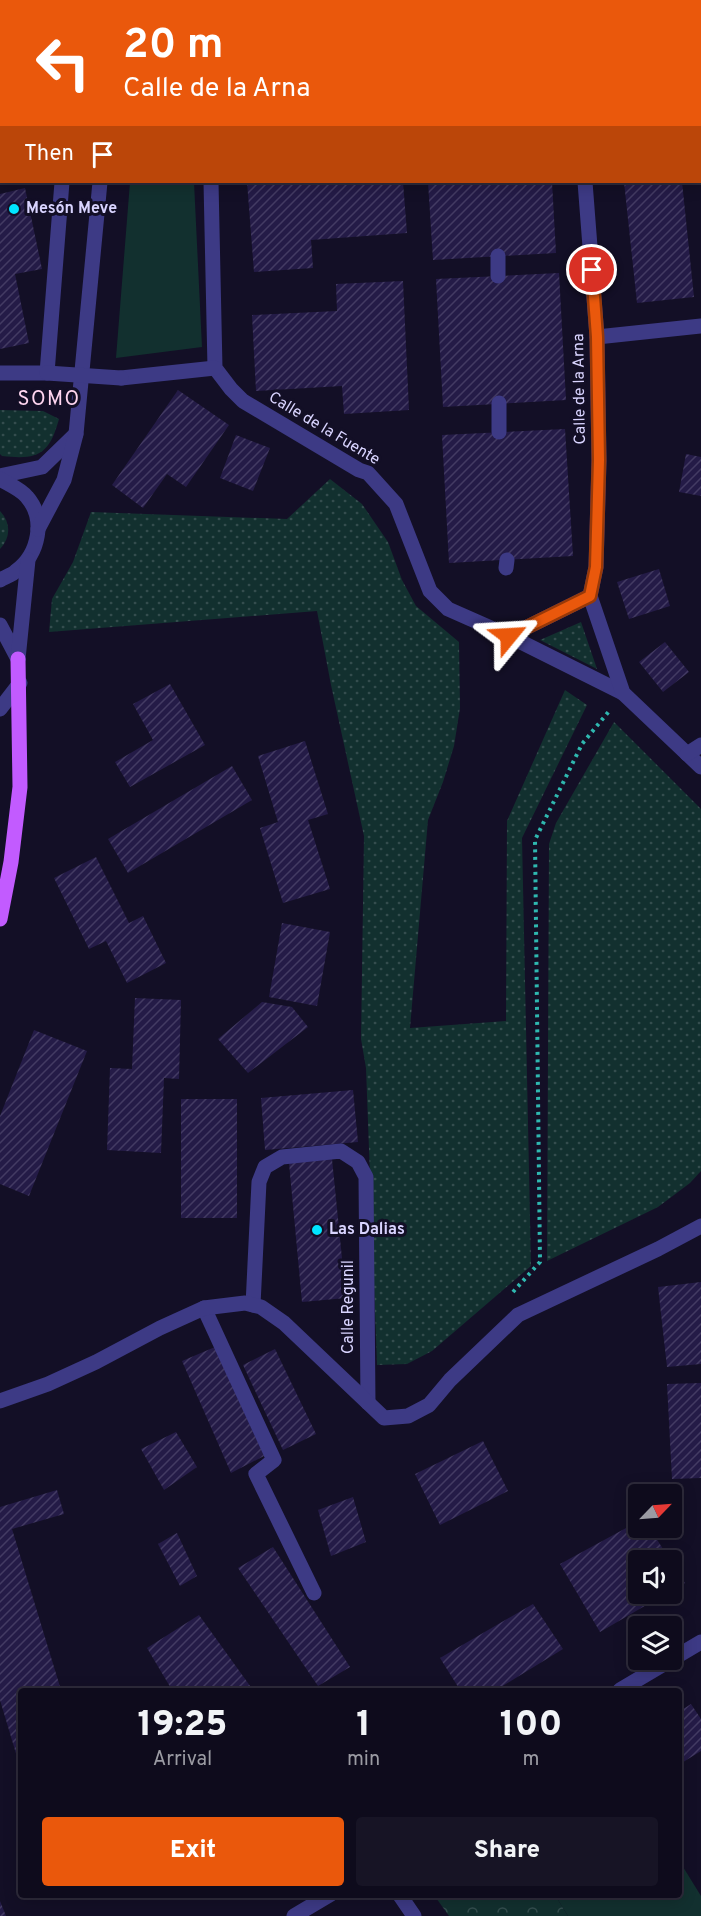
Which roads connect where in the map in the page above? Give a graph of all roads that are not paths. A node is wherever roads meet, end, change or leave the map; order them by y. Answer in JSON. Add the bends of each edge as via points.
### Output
{"nodes":[{"id":1,"x":62,"y":183,"type":"edge"},
{"id":2,"x":100,"y":183,"type":"edge"},
{"id":3,"x":211,"y":183,"type":"edge"},
{"id":4,"x":585,"y":183,"type":"edge"},
{"id":5,"x":498,"y":256,"type":"dead end"},
{"id":6,"x":498,"y":276,"type":"dead end"},
{"id":7,"x":701,"y":326,"type":"edge"},
{"id":8,"x":597,"y":337,"type":"junction"},
{"id":9,"x":215,"y":368,"type":"junction"},
{"id":10,"x":0,"y":373,"type":"edge"},
{"id":11,"x":47,"y":373,"type":"junction"},
{"id":12,"x":499,"y":404,"type":"dead end"},
{"id":13,"x":499,"y":432,"type":"dead end"},
{"id":14,"x":76,"y":434,"type":"junction"},
{"id":15,"x":0,"y":477,"type":"edge"},
{"id":16,"x":38,"y":529,"type":"junction"},
{"id":17,"x":28,"y":560,"type":"junction"},
{"id":18,"x":0,"y":580,"type":"edge"},
{"id":19,"x":590,"y":596,"type":"junction"},
{"id":20,"x":0,"y":625,"type":"edge"},
{"id":21,"x":509,"y":636,"type":"junction"},
{"id":22,"x":18,"y":659,"type":"junction"},
{"id":23,"x":20,"y":683,"type":"junction"},
{"id":24,"x":623,"y":693,"type":"junction"},
{"id":25,"x":0,"y":709,"type":"edge"},
{"id":26,"x":701,"y":745,"type":"edge"},
{"id":27,"x":687,"y":754,"type":"junction"},
{"id":28,"x":701,"y":767,"type":"edge"},
{"id":29,"x":0,"y":919,"type":"edge"},
{"id":30,"x":701,"y":1226,"type":"edge"},
{"id":31,"x":253,"y":1305,"type":"junction"},
{"id":32,"x":204,"y":1308,"type":"junction"},
{"id":33,"x":0,"y":1401,"type":"edge"},
{"id":34,"x":368,"y":1403,"type":"junction"},
{"id":35,"x":314,"y":1593,"type":"dead end"},
{"id":36,"x":701,"y":1642,"type":"edge"},
{"id":37,"x":623,"y":1688,"type":"edge"},
{"id":38,"x":324,"y":1898,"type":"edge"},
{"id":39,"x":402,"y":1898,"type":"edge"},
{"id":40,"x":294,"y":1916,"type":"edge"},
{"id":41,"x":414,"y":1916,"type":"edge"}],
"edges":[{"from":1,"to":11,"type":"street"},
{"from":2,"to":14,"type":"street"},
{"from":3,"to":9,"type":"street"},
{"from":4,"to":8,"type":"street","name":"Calle de la Arna"},
{"from":5,"to":6,"type":"street"},
{"from":7,"to":8,"type":"street"},
{"from":8,"to":19,"type":"street","name":"Calle de la Arna","via":[[599,460],[596,567]]},
{"from":9,"to":11,"type":"street","bridge":true,"via":[[121,378]]},
{"from":9,"to":21,"type":"street","name":"Calle de la Fuente","via":[[243,401],[368,473],[396,504],[430,591],[448,609]]},
{"from":10,"to":11,"type":"street"},
{"from":12,"to":13,"type":"street"},
{"from":14,"to":15,"type":"street","via":[[42,467]]},
{"from":14,"to":16,"type":"street","via":[[64,480]]},
{"from":15,"to":16,"type":"street","via":[[26,495],[35,511]]},
{"from":16,"to":17,"type":"street"},
{"from":17,"to":18,"type":"street"},
{"from":17,"to":22,"type":"street"},
{"from":19,"to":21,"type":"street"},
{"from":19,"to":24,"type":"street"},
{"from":20,"to":22,"type":"street"},
{"from":21,"to":24,"type":"street","name":"Calle de la Fuente"},
{"from":22,"to":23,"type":"main road"},
{"from":23,"to":25,"type":"street"},
{"from":23,"to":29,"type":"main road","via":[[20,787]]},
{"from":24,"to":27,"type":"street"},
{"from":26,"to":27,"type":"street"},
{"from":27,"to":28,"type":"street"},
{"from":30,"to":34,"type":"street","name":"Calle Regunil","via":[[518,1315],[429,1405],[408,1416],[384,1418]]},
{"from":31,"to":32,"type":"street","name":"Calle Regunil"},
{"from":31,"to":34,"type":"street","name":"Calle Regunil","via":[[261,1306],[284,1323]]},
{"from":31,"to":34,"type":"street","name":"Calle Regunil","via":[[259,1182],[265,1167],[282,1157],[341,1151],[358,1162],[366,1177]]},
{"from":32,"to":33,"type":"street","name":"Calle Regunil","via":[[48,1384]]},
{"from":32,"to":35,"type":"street","via":[[274,1460],[256,1474]]},
{"from":36,"to":37,"type":"street"},
{"from":38,"to":40,"type":"street"},
{"from":39,"to":41,"type":"street"}]}
